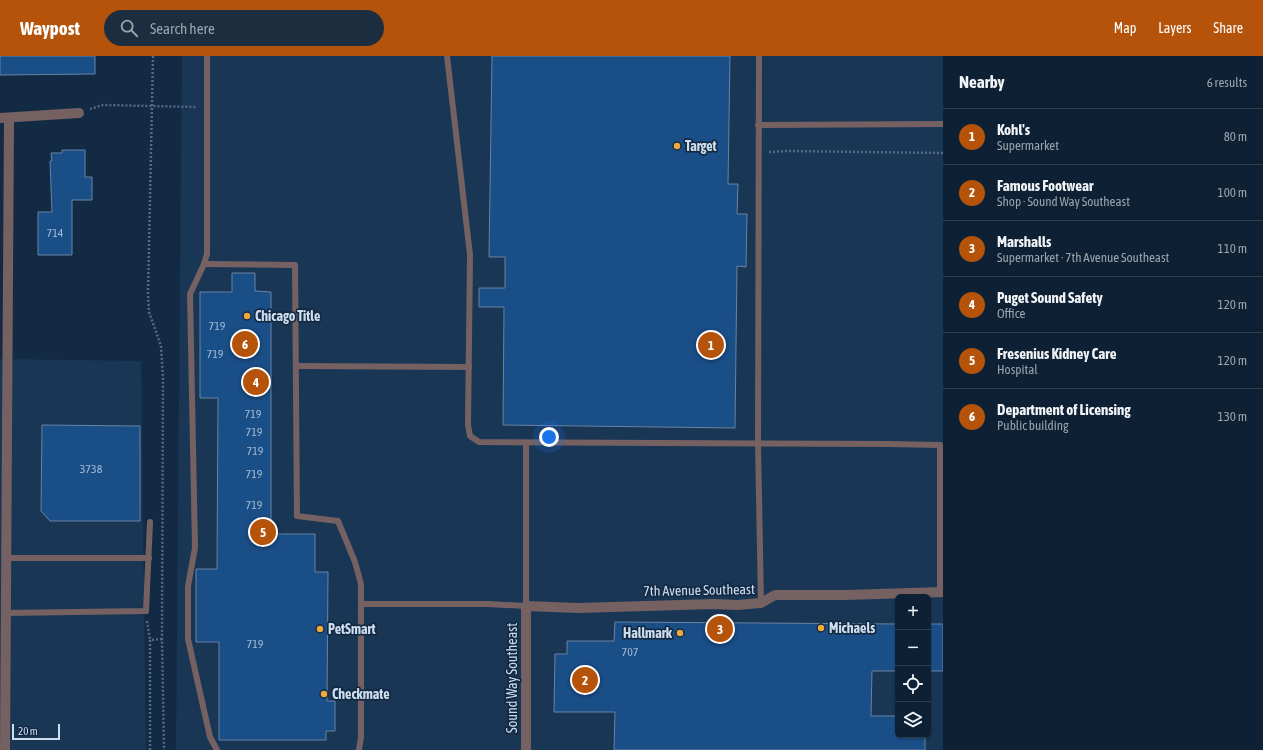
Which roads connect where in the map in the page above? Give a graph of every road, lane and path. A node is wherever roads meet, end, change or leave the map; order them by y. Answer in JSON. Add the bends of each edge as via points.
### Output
{"nodes":[{"id":1,"x":154,"y":56,"type":"edge"},
{"id":2,"x":207,"y":56,"type":"edge"},
{"id":3,"x":447,"y":56,"type":"edge"},
{"id":4,"x":759,"y":56,"type":"edge"},
{"id":5,"x":153,"y":106,"type":"junction"},
{"id":6,"x":207,"y":107,"type":"junction"},
{"id":7,"x":78,"y":113,"type":"joint"},
{"id":8,"x":4,"y":118,"type":"edge"},
{"id":9,"x":943,"y":124,"type":"edge"},
{"id":10,"x":758,"y":125,"type":"junction"},
{"id":11,"x":758,"y":153,"type":"junction"},
{"id":12,"x":943,"y":153,"type":"edge"},
{"id":13,"x":204,"y":264,"type":"junction"},
{"id":14,"x":3,"y":346,"type":"edge"},
{"id":15,"x":296,"y":366,"type":"junction"},
{"id":16,"x":469,"y":367,"type":"junction"},
{"id":17,"x":526,"y":442,"type":"junction"},
{"id":18,"x":758,"y":443,"type":"junction"},
{"id":19,"x":150,"y":522,"type":"dead end"},
{"id":20,"x":942,"y":538,"type":"edge"},
{"id":21,"x":6,"y":558,"type":"junction"},
{"id":22,"x":149,"y":558,"type":"junction"},
{"id":23,"x":942,"y":592,"type":"edge"},
{"id":24,"x":761,"y":603,"type":"junction"},
{"id":25,"x":361,"y":604,"type":"junction"},
{"id":26,"x":526,"y":606,"type":"junction"},
{"id":27,"x":5,"y":613,"type":"junction"},
{"id":28,"x":148,"y":634,"type":"dead end"},
{"id":29,"x":162,"y":639,"type":"junction"},
{"id":30,"x":150,"y":640,"type":"junction"},
{"id":31,"x":4,"y":750,"type":"edge"},
{"id":32,"x":150,"y":750,"type":"edge"},
{"id":33,"x":164,"y":750,"type":"edge"},
{"id":34,"x":217,"y":750,"type":"edge"},
{"id":35,"x":359,"y":750,"type":"edge"},
{"id":36,"x":526,"y":750,"type":"edge"}],
"edges":[{"from":1,"to":5,"type":"path"},
{"from":2,"to":6,"type":"lane"},
{"from":3,"to":16,"type":"lane","via":[[470,255]]},
{"from":4,"to":10,"type":"lane"},
{"from":5,"to":6,"type":"path"},
{"from":5,"to":7,"type":"path","via":[[103,105]]},
{"from":5,"to":29,"type":"path","via":[[148,294],[149,312],[161,346],[163,378]]},
{"from":6,"to":13,"type":"lane","via":[[207,254]]},
{"from":7,"to":8,"type":"street"},
{"from":8,"to":14,"type":"street"},
{"from":9,"to":10,"type":"lane"},
{"from":10,"to":11,"type":"lane"},
{"from":11,"to":12,"type":"path"},
{"from":11,"to":18,"type":"lane"},
{"from":13,"to":15,"type":"lane","via":[[295,265]]},
{"from":13,"to":34,"type":"lane","via":[[190,294],[195,548],[188,586],[188,639],[210,737]]},
{"from":14,"to":21,"type":"street"},
{"from":15,"to":16,"type":"lane"},
{"from":15,"to":25,"type":"lane","via":[[297,516],[338,521],[361,584]]},
{"from":16,"to":17,"type":"lane","via":[[470,436],[479,442]]},
{"from":17,"to":18,"type":"lane"},
{"from":17,"to":26,"type":"lane"},
{"from":18,"to":20,"type":"lane","via":[[940,446]]},
{"from":18,"to":24,"type":"lane"},
{"from":19,"to":22,"type":"lane"},
{"from":20,"to":23,"type":"lane"},
{"from":21,"to":22,"type":"lane"},
{"from":21,"to":27,"type":"street"},
{"from":22,"to":27,"type":"lane","via":[[146,611]]},
{"from":23,"to":24,"type":"street","name":"7th Avenue Southeast","via":[[837,596],[775,595]]},
{"from":24,"to":26,"type":"street","name":"7th Avenue Southeast","via":[[578,608]]},
{"from":25,"to":26,"type":"lane"},
{"from":25,"to":35,"type":"lane"},
{"from":26,"to":36,"type":"street","name":"Sound Way Southeast"},
{"from":27,"to":31,"type":"street"},
{"from":28,"to":30,"type":"path"},
{"from":29,"to":30,"type":"path"},
{"from":29,"to":33,"type":"path"},
{"from":30,"to":32,"type":"path"}]}
